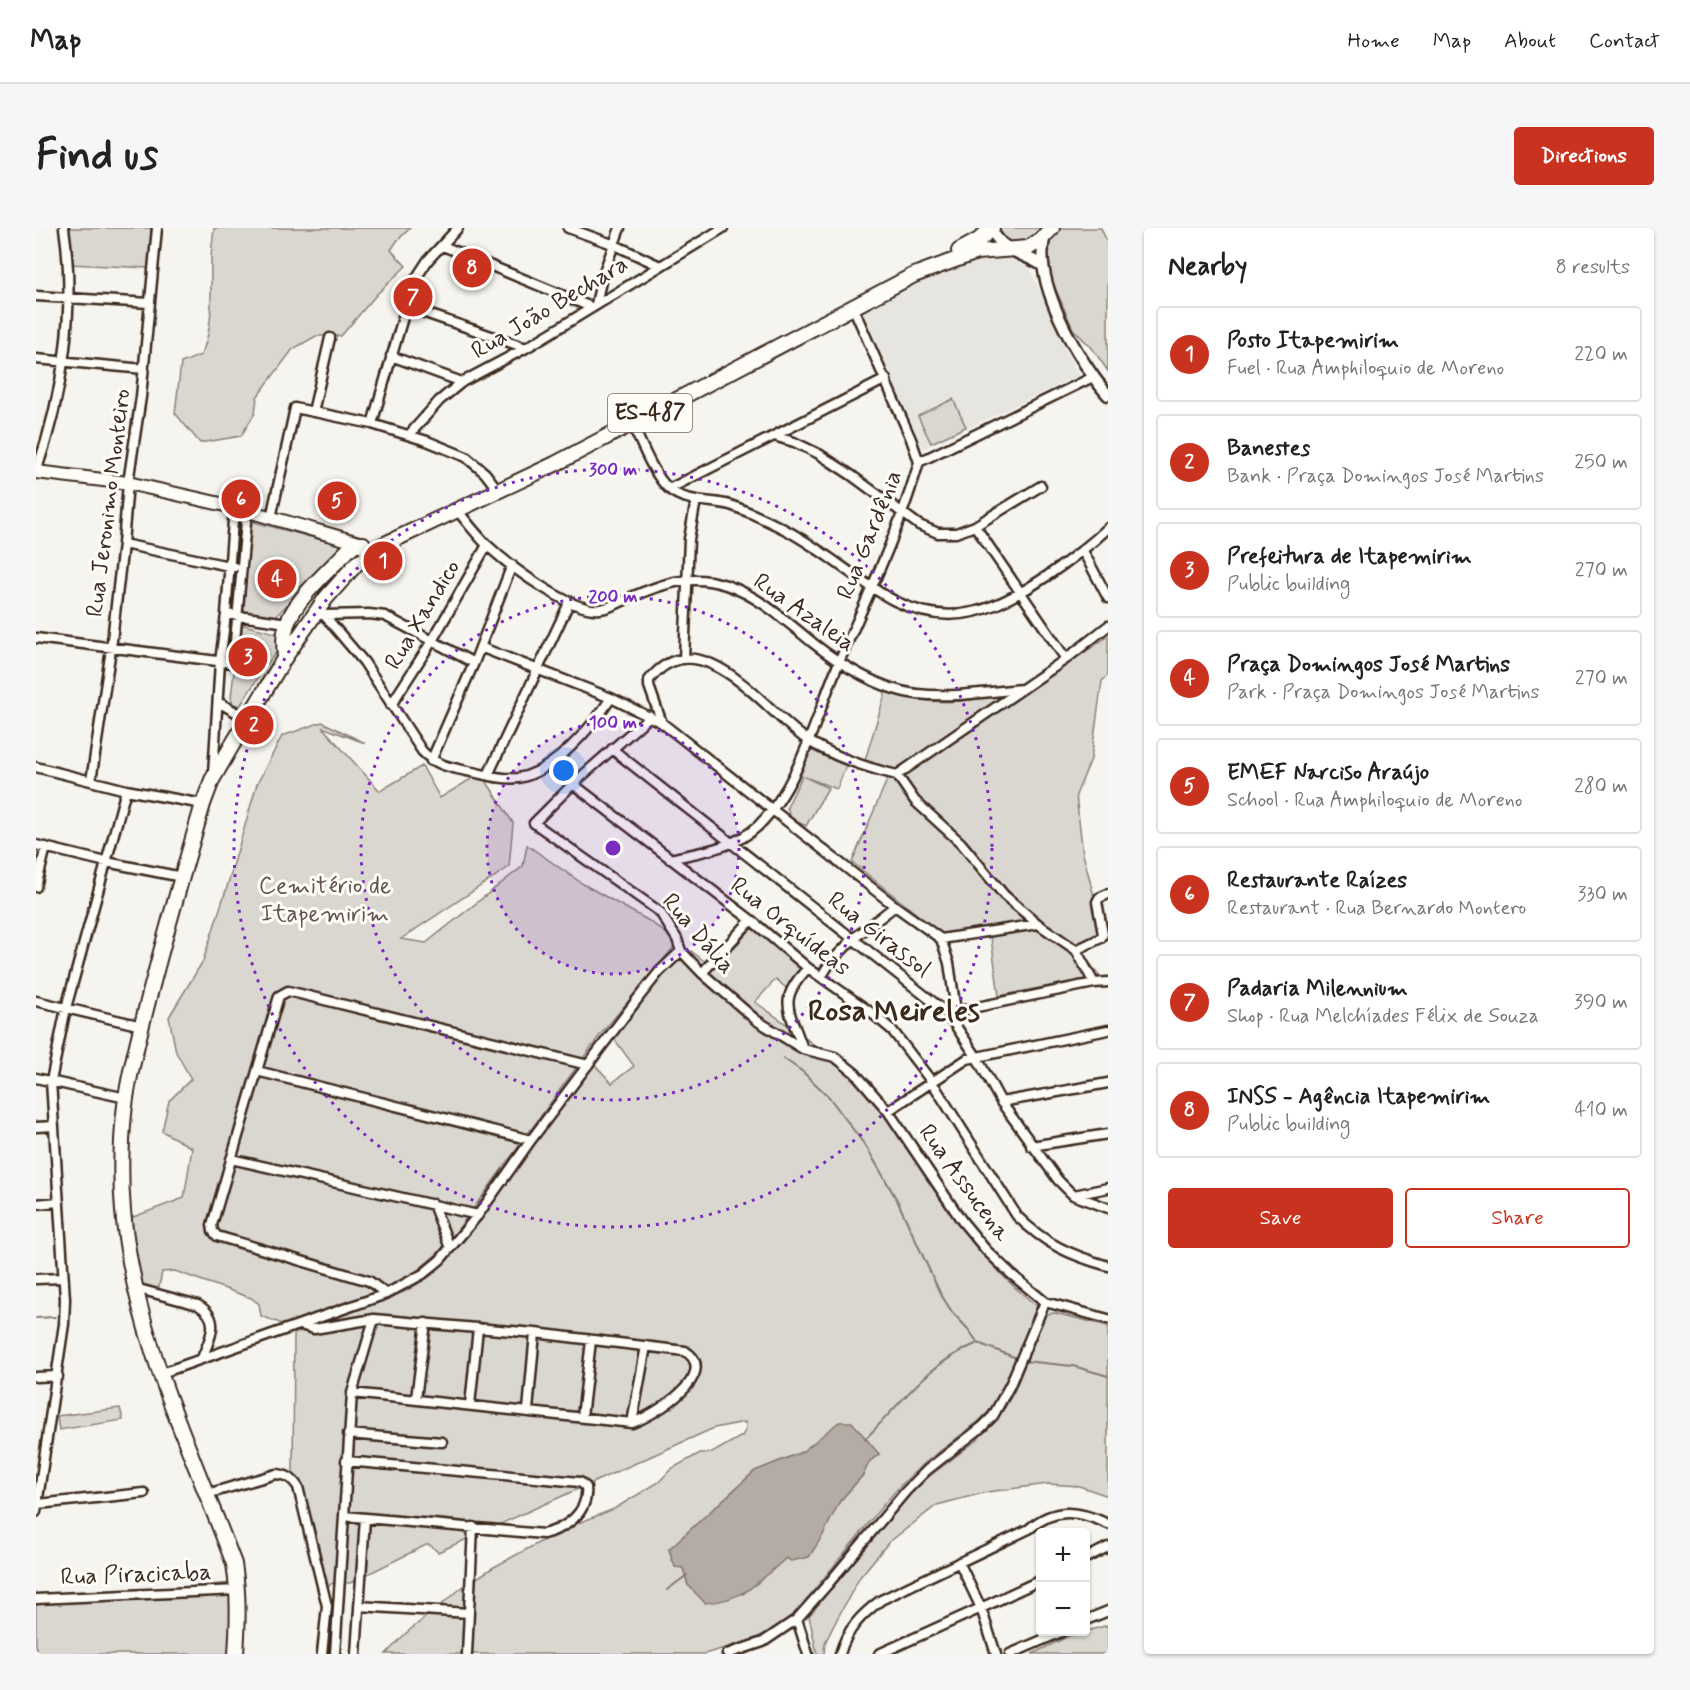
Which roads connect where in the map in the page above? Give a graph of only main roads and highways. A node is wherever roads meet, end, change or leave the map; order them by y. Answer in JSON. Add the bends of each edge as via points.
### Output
{"nodes":[{"id":1,"x":992,"y":228,"type":"edge"},
{"id":2,"x":1048,"y":231,"type":"edge"},
{"id":3,"x":929,"y":268,"type":"junction"},
{"id":4,"x":36,"y":472,"type":"edge"},
{"id":5,"x":359,"y":548,"type":"junction"},
{"id":6,"x":285,"y":657,"type":"junction"},
{"id":7,"x":236,"y":1654,"type":"edge"}],
"edges":[{"from":1,"to":3,"type":"main road","number":"ES-487","via":[[979,240]]},
{"from":2,"to":3,"type":"main road","number":"ES-487","via":[[1028,249],[977,252]]},
{"from":3,"to":5,"type":"main road","number":"ES-487","via":[[555,464],[457,510]]},
{"from":4,"to":5,"type":"main road","via":[[128,483],[234,507]]},
{"from":5,"to":6,"type":"main road","via":[[294,610],[284,635]]},
{"from":5,"to":6,"type":"main road","number":"ES-487","via":[[364,561],[357,563],[330,594],[319,615]]},
{"from":6,"to":7,"type":"main road","via":[[212,780],[203,804],[142,1026],[123,1129],[123,1210],[135,1288],[159,1374],[234,1564],[239,1615]]}]}
